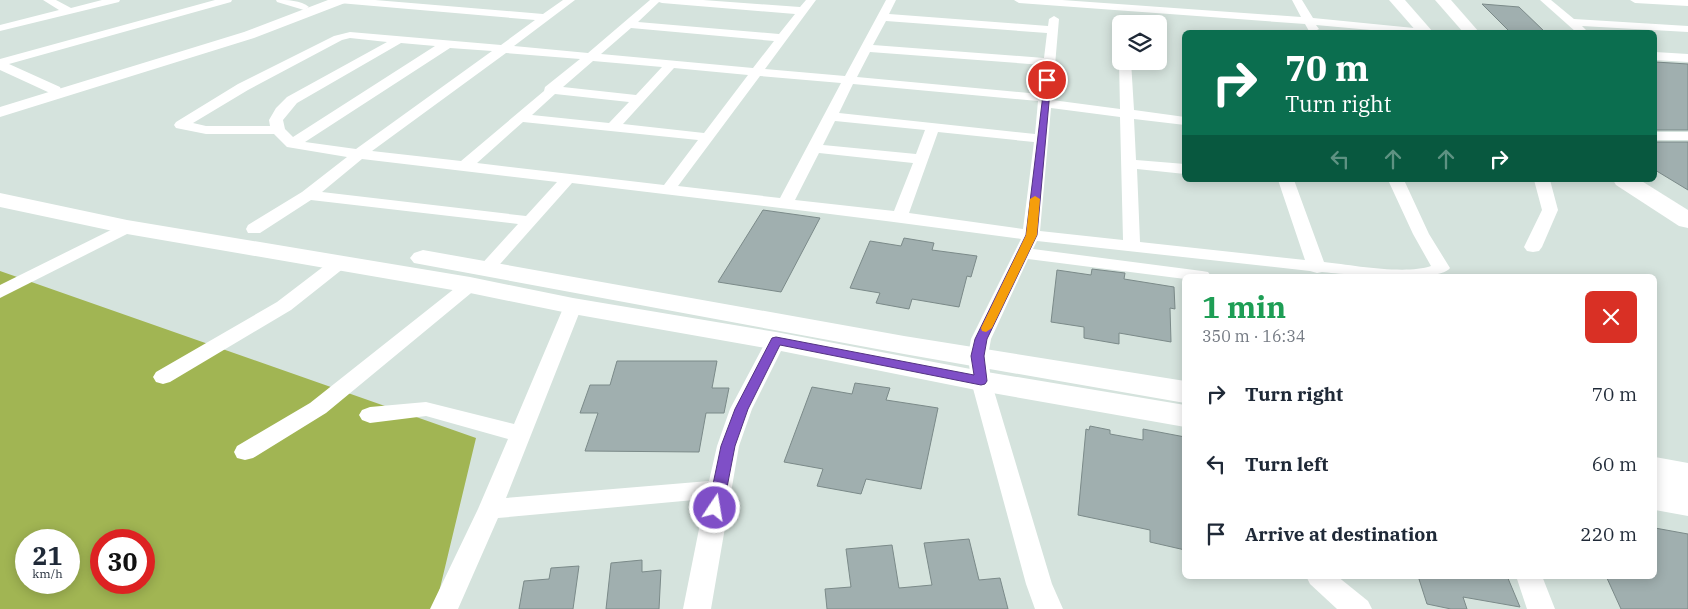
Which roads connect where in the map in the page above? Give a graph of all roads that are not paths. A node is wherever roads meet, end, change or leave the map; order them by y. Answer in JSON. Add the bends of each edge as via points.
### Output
{"nodes":[{"id":1,"x":48,"y":0,"type":"edge"},
{"id":2,"x":115,"y":0,"type":"edge"},
{"id":3,"x":226,"y":0,"type":"edge"},
{"id":4,"x":281,"y":0,"type":"edge"},
{"id":5,"x":323,"y":0,"type":"edge"},
{"id":6,"x":340,"y":0,"type":"edge"},
{"id":7,"x":570,"y":0,"type":"edge"},
{"id":8,"x":656,"y":0,"type":"edge"},
{"id":9,"x":662,"y":0,"type":"edge"},
{"id":10,"x":891,"y":0,"type":"edge"},
{"id":11,"x":1019,"y":0,"type":"edge"},
{"id":12,"x":1297,"y":0,"type":"edge"},
{"id":13,"x":1397,"y":0,"type":"edge"},
{"id":14,"x":1443,"y":0,"type":"edge"},
{"id":15,"x":1545,"y":0,"type":"edge"},
{"id":16,"x":1635,"y":0,"type":"edge"},
{"id":17,"x":1056,"y":1,"type":"edge"},
{"id":18,"x":1674,"y":1,"type":"edge"},
{"id":19,"x":721,"y":4,"type":"junction"},
{"id":20,"x":1124,"y":4,"type":"edge"},
{"id":21,"x":1688,"y":4,"type":"edge"},
{"id":22,"x":807,"y":6,"type":"edge"},
{"id":23,"x":304,"y":7,"type":"junction"},
{"id":24,"x":69,"y":11,"type":"junction"},
{"id":25,"x":882,"y":17,"type":"junction"},
{"id":26,"x":546,"y":18,"type":"junction"},
{"id":27,"x":1307,"y":21,"type":"junction"},
{"id":28,"x":1569,"y":22,"type":"junction"},
{"id":29,"x":627,"y":24,"type":"junction"},
{"id":30,"x":0,"y":28,"type":"edge"},
{"id":31,"x":1688,"y":29,"type":"edge"},
{"id":32,"x":694,"y":30,"type":"junction"},
{"id":33,"x":1053,"y":30,"type":"junction"},
{"id":34,"x":1314,"y":30,"type":"edge"},
{"id":35,"x":1403,"y":30,"type":"edge"},
{"id":36,"x":1422,"y":30,"type":"edge"},
{"id":37,"x":1469,"y":30,"type":"edge"},
{"id":38,"x":1579,"y":30,"type":"edge"},
{"id":39,"x":781,"y":38,"type":"junction"},
{"id":40,"x":400,"y":39,"type":"junction"},
{"id":41,"x":447,"y":44,"type":"junction"},
{"id":42,"x":866,"y":48,"type":"junction"},
{"id":43,"x":502,"y":49,"type":"junction"},
{"id":44,"x":1657,"y":56,"type":"edge"},
{"id":45,"x":589,"y":57,"type":"junction"},
{"id":46,"x":1688,"y":58,"type":"edge"},
{"id":47,"x":1049,"y":62,"type":"junction"},
{"id":48,"x":0,"y":64,"type":"edge"},
{"id":49,"x":671,"y":64,"type":"junction"},
{"id":50,"x":1125,"y":70,"type":"edge"},
{"id":51,"x":756,"y":72,"type":"junction"},
{"id":52,"x":850,"y":80,"type":"junction"},
{"id":53,"x":55,"y":90,"type":"junction"},
{"id":54,"x":550,"y":90,"type":"junction"},
{"id":55,"x":639,"y":99,"type":"junction"},
{"id":56,"x":1045,"y":100,"type":"junction"},
{"id":57,"x":0,"y":106,"type":"edge"},
{"id":58,"x":0,"y":112,"type":"edge"},
{"id":59,"x":1127,"y":113,"type":"junction"},
{"id":60,"x":830,"y":116,"type":"junction"},
{"id":61,"x":520,"y":118,"type":"junction"},
{"id":62,"x":1182,"y":121,"type":"edge"},
{"id":63,"x":613,"y":127,"type":"junction"},
{"id":64,"x":932,"y":127,"type":"junction"},
{"id":65,"x":278,"y":130,"type":"junction"},
{"id":66,"x":1657,"y":136,"type":"edge"},
{"id":67,"x":1688,"y":136,"type":"edge"},
{"id":68,"x":706,"y":137,"type":"junction"},
{"id":69,"x":1041,"y":138,"type":"junction"},
{"id":70,"x":292,"y":144,"type":"junction"},
{"id":71,"x":814,"y":148,"type":"junction"},
{"id":72,"x":359,"y":154,"type":"junction"},
{"id":73,"x":921,"y":159,"type":"junction"},
{"id":74,"x":1129,"y":164,"type":"junction"},
{"id":75,"x":465,"y":166,"type":"junction"},
{"id":76,"x":1182,"y":169,"type":"edge"},
{"id":77,"x":568,"y":179,"type":"junction"},
{"id":78,"x":0,"y":182,"type":"edge"},
{"id":79,"x":1287,"y":182,"type":"edge"},
{"id":80,"x":1397,"y":182,"type":"edge"},
{"id":81,"x":1543,"y":182,"type":"edge"},
{"id":82,"x":1627,"y":182,"type":"edge"},
{"id":83,"x":1652,"y":182,"type":"edge"},
{"id":84,"x":667,"y":191,"type":"junction"},
{"id":85,"x":308,"y":195,"type":"junction"},
{"id":86,"x":0,"y":200,"type":"edge"},
{"id":87,"x":1688,"y":204,"type":"edge"},
{"id":88,"x":784,"y":205,"type":"junction"},
{"id":89,"x":900,"y":217,"type":"junction"},
{"id":90,"x":530,"y":221,"type":"junction"},
{"id":91,"x":1688,"y":221,"type":"edge"},
{"id":92,"x":127,"y":226,"type":"junction"},
{"id":93,"x":254,"y":229,"type":"junction"},
{"id":94,"x":1032,"y":235,"type":"junction"},
{"id":95,"x":1132,"y":246,"type":"junction"},
{"id":96,"x":1533,"y":247,"type":"dead end"},
{"id":97,"x":1024,"y":253,"type":"junction"},
{"id":98,"x":338,"y":264,"type":"junction"},
{"id":99,"x":1317,"y":268,"type":"junction"},
{"id":100,"x":1187,"y":274,"type":"edge"},
{"id":101,"x":1392,"y":274,"type":"edge"},
{"id":102,"x":1424,"y":274,"type":"edge"},
{"id":103,"x":479,"y":277,"type":"junction"},
{"id":104,"x":0,"y":292,"type":"edge"},
{"id":105,"x":573,"y":306,"type":"junction"},
{"id":106,"x":776,"y":341,"type":"junction"},
{"id":107,"x":979,"y":369,"type":"junction"},
{"id":108,"x":163,"y":377,"type":"dead end"},
{"id":109,"x":1182,"y":392,"type":"edge"},
{"id":110,"x":370,"y":415,"type":"dead end"},
{"id":111,"x":1182,"y":415,"type":"edge"},
{"id":112,"x":520,"y":434,"type":"junction"},
{"id":113,"x":244,"y":452,"type":"dead end"},
{"id":114,"x":1657,"y":470,"type":"edge"},
{"id":115,"x":1688,"y":476,"type":"edge"},
{"id":116,"x":719,"y":489,"type":"junction"},
{"id":117,"x":1657,"y":496,"type":"edge"},
{"id":118,"x":1688,"y":502,"type":"edge"},
{"id":119,"x":490,"y":510,"type":"junction"},
{"id":120,"x":1322,"y":579,"type":"edge"},
{"id":121,"x":1530,"y":579,"type":"edge"},
{"id":122,"x":444,"y":609,"type":"edge"},
{"id":123,"x":697,"y":609,"type":"edge"},
{"id":124,"x":1049,"y":609,"type":"edge"},
{"id":125,"x":1358,"y":609,"type":"edge"},
{"id":126,"x":1541,"y":609,"type":"edge"}],
"edges":[{"from":1,"to":24,"type":"street"},
{"from":2,"to":24,"type":"street"},
{"from":3,"to":48,"type":"street"},
{"from":4,"to":23,"type":"street"},
{"from":5,"to":23,"type":"street"},
{"from":6,"to":26,"type":"street"},
{"from":6,"to":58,"type":"street","via":[[248,35]]},
{"from":7,"to":26,"type":"street"},
{"from":8,"to":29,"type":"street"},
{"from":9,"to":19,"type":"street"},
{"from":10,"to":25,"type":"street"},
{"from":11,"to":17,"type":"street"},
{"from":12,"to":27,"type":"street"},
{"from":13,"to":36,"type":"main road"},
{"from":14,"to":37,"type":"main road"},
{"from":15,"to":28,"type":"street"},
{"from":16,"to":18,"type":"street"},
{"from":17,"to":20,"type":"street"},
{"from":17,"to":33,"type":"street"},
{"from":18,"to":21,"type":"street"},
{"from":19,"to":22,"type":"street"},
{"from":19,"to":32,"type":"street"},
{"from":20,"to":27,"type":"street"},
{"from":22,"to":39,"type":"street"},
{"from":23,"to":53,"type":"street","via":[[198,46]]},
{"from":24,"to":30,"type":"street"},
{"from":25,"to":33,"type":"street","via":[[962,27]]},
{"from":25,"to":42,"type":"street"},
{"from":26,"to":43,"type":"street"},
{"from":27,"to":34,"type":"street"},
{"from":27,"to":35,"type":"street"},
{"from":28,"to":31,"type":"street"},
{"from":28,"to":38,"type":"street"},
{"from":29,"to":32,"type":"street"},
{"from":29,"to":45,"type":"street"},
{"from":32,"to":39,"type":"street"},
{"from":33,"to":47,"type":"street"},
{"from":39,"to":51,"type":"street"},
{"from":40,"to":41,"type":"street"},
{"from":40,"to":65,"type":"street","via":[[292,100],[276,120]]},
{"from":40,"to":65,"type":"street","via":[[350,35],[338,38],[243,87],[181,125],[206,130]]},
{"from":41,"to":43,"type":"street"},
{"from":41,"to":70,"type":"street"},
{"from":42,"to":47,"type":"street","via":[[954,51]]},
{"from":42,"to":52,"type":"street"},
{"from":43,"to":45,"type":"street"},
{"from":43,"to":72,"type":"street"},
{"from":44,"to":46,"type":"street"},
{"from":45,"to":49,"type":"street"},
{"from":45,"to":54,"type":"street"},
{"from":47,"to":56,"type":"street"},
{"from":48,"to":53,"type":"street"},
{"from":49,"to":51,"type":"street"},
{"from":49,"to":55,"type":"street"},
{"from":50,"to":59,"type":"street"},
{"from":51,"to":52,"type":"street"},
{"from":51,"to":68,"type":"street"},
{"from":52,"to":56,"type":"street"},
{"from":52,"to":60,"type":"street"},
{"from":53,"to":57,"type":"street"},
{"from":54,"to":55,"type":"street"},
{"from":54,"to":61,"type":"street"},
{"from":55,"to":63,"type":"street"},
{"from":56,"to":59,"type":"street"},
{"from":56,"to":69,"type":"street"},
{"from":59,"to":62,"type":"street"},
{"from":59,"to":74,"type":"street"},
{"from":60,"to":64,"type":"street"},
{"from":60,"to":71,"type":"street"},
{"from":61,"to":63,"type":"street"},
{"from":61,"to":75,"type":"street"},
{"from":63,"to":68,"type":"street"},
{"from":64,"to":69,"type":"street"},
{"from":64,"to":73,"type":"street"},
{"from":65,"to":70,"type":"street"},
{"from":66,"to":67,"type":"street"},
{"from":68,"to":84,"type":"street"},
{"from":69,"to":94,"type":"street"},
{"from":70,"to":72,"type":"street"},
{"from":71,"to":73,"type":"street"},
{"from":71,"to":88,"type":"street"},
{"from":72,"to":75,"type":"street"},
{"from":72,"to":85,"type":"street"},
{"from":73,"to":89,"type":"street"},
{"from":74,"to":76,"type":"street"},
{"from":74,"to":95,"type":"street"},
{"from":75,"to":77,"type":"street"},
{"from":77,"to":84,"type":"street"},
{"from":77,"to":90,"type":"street"},
{"from":78,"to":93,"type":"main road"},
{"from":79,"to":99,"type":"street"},
{"from":80,"to":102,"type":"street","via":[[1441,268]]},
{"from":81,"to":96,"type":"street","via":[[1550,210]]},
{"from":82,"to":91,"type":"main road"},
{"from":83,"to":87,"type":"main road"},
{"from":84,"to":88,"type":"street"},
{"from":85,"to":90,"type":"street"},
{"from":85,"to":93,"type":"street"},
{"from":86,"to":92,"type":"main road"},
{"from":88,"to":89,"type":"street"},
{"from":89,"to":94,"type":"street"},
{"from":90,"to":103,"type":"street"},
{"from":92,"to":98,"type":"main road"},
{"from":92,"to":104,"type":"street"},
{"from":93,"to":103,"type":"main road"},
{"from":94,"to":95,"type":"street"},
{"from":94,"to":97,"type":"street"},
{"from":95,"to":99,"type":"street"},
{"from":97,"to":100,"type":"street"},
{"from":97,"to":107,"type":"street","via":[[981,339]]},
{"from":98,"to":103,"type":"main road"},
{"from":98,"to":108,"type":"street","via":[[284,306]]},
{"from":99,"to":101,"type":"street"},
{"from":103,"to":105,"type":"main road"},
{"from":103,"to":107,"type":"main road","via":[[904,345]]},
{"from":103,"to":113,"type":"street","via":[[318,408]]},
{"from":105,"to":106,"type":"main road"},
{"from":105,"to":112,"type":"street"},
{"from":106,"to":107,"type":"main road"},
{"from":106,"to":116,"type":"street","via":[[741,409],[728,446]]},
{"from":107,"to":109,"type":"main road"},
{"from":107,"to":111,"type":"main road"},
{"from":107,"to":124,"type":"street","via":[[1039,584]]},
{"from":110,"to":112,"type":"street","via":[[426,409]]},
{"from":112,"to":119,"type":"street"},
{"from":114,"to":115,"type":"main road"},
{"from":116,"to":119,"type":"street"},
{"from":116,"to":123,"type":"street"},
{"from":117,"to":118,"type":"main road"},
{"from":119,"to":122,"type":"street"},
{"from":120,"to":125,"type":"street"},
{"from":121,"to":126,"type":"street"}]}
